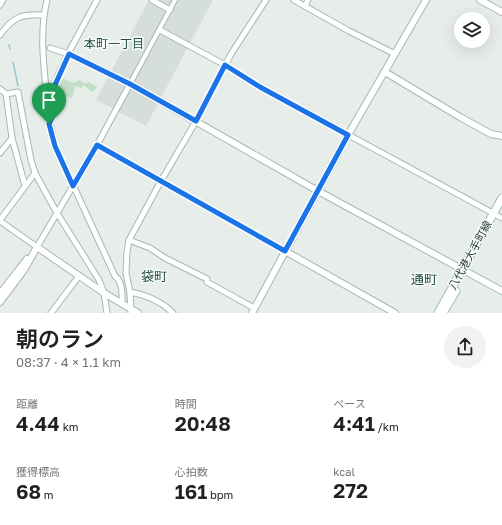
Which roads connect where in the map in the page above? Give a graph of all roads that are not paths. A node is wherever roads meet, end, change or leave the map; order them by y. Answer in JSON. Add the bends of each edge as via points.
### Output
{"nodes":[{"id":1,"x":3,"y":0,"type":"edge"},
{"id":2,"x":47,"y":0,"type":"edge"},
{"id":3,"x":97,"y":0,"type":"edge"},
{"id":4,"x":152,"y":0,"type":"edge"},
{"id":5,"x":175,"y":0,"type":"edge"},
{"id":6,"x":266,"y":0,"type":"edge"},
{"id":7,"x":294,"y":0,"type":"edge"},
{"id":8,"x":308,"y":0,"type":"edge"},
{"id":9,"x":426,"y":0,"type":"edge"},
{"id":10,"x":480,"y":0,"type":"edge"},
{"id":11,"x":0,"y":5,"type":"edge"},
{"id":12,"x":305,"y":6,"type":"junction"},
{"id":13,"x":170,"y":10,"type":"junction"},
{"id":14,"x":502,"y":12,"type":"edge"},
{"id":15,"x":44,"y":15,"type":"junction"},
{"id":16,"x":160,"y":30,"type":"junction"},
{"id":17,"x":0,"y":35,"type":"edge"},
{"id":18,"x":50,"y":48,"type":"dead end"},
{"id":19,"x":69,"y":54,"type":"junction"},
{"id":20,"x":395,"y":54,"type":"junction"},
{"id":21,"x":225,"y":65,"type":"junction"},
{"id":22,"x":384,"y":72,"type":"junction"},
{"id":23,"x":130,"y":84,"type":"junction"},
{"id":24,"x":0,"y":89,"type":"edge"},
{"id":25,"x":6,"y":94,"type":"junction"},
{"id":26,"x":196,"y":121,"type":"junction"},
{"id":27,"x":49,"y":124,"type":"junction"},
{"id":28,"x":348,"y":135,"type":"junction"},
{"id":29,"x":502,"y":136,"type":"edge"},
{"id":30,"x":12,"y":138,"type":"junction"},
{"id":31,"x":97,"y":145,"type":"junction"},
{"id":32,"x":0,"y":153,"type":"edge"},
{"id":33,"x":35,"y":173,"type":"junction"},
{"id":34,"x":161,"y":181,"type":"junction"},
{"id":35,"x":25,"y":186,"type":"junction"},
{"id":36,"x":73,"y":186,"type":"junction"},
{"id":37,"x":318,"y":191,"type":"junction"},
{"id":38,"x":502,"y":198,"type":"edge"},
{"id":39,"x":502,"y":207,"type":"edge"},
{"id":40,"x":57,"y":213,"type":"junction"},
{"id":41,"x":497,"y":216,"type":"edge"},
{"id":42,"x":0,"y":220,"type":"edge"},
{"id":43,"x":129,"y":240,"type":"junction"},
{"id":44,"x":37,"y":247,"type":"junction"},
{"id":45,"x":285,"y":251,"type":"junction"},
{"id":46,"x":464,"y":271,"type":"junction"},
{"id":47,"x":79,"y":276,"type":"junction"},
{"id":48,"x":502,"y":291,"type":"edge"},
{"id":49,"x":130,"y":292,"type":"junction"},
{"id":50,"x":104,"y":293,"type":"junction"},
{"id":51,"x":0,"y":294,"type":"edge"},
{"id":52,"x":0,"y":302,"type":"edge"},
{"id":53,"x":122,"y":304,"type":"junction"},
{"id":54,"x":132,"y":311,"type":"edge"},
{"id":55,"x":253,"y":311,"type":"edge"},
{"id":56,"x":51,"y":313,"type":"edge"},
{"id":57,"x":107,"y":313,"type":"edge"},
{"id":58,"x":138,"y":313,"type":"edge"},
{"id":59,"x":173,"y":313,"type":"edge"},
{"id":60,"x":395,"y":313,"type":"edge"},
{"id":61,"x":438,"y":313,"type":"edge"},
{"id":62,"x":443,"y":313,"type":"edge"}],
"edges":[{"from":1,"to":11,"type":"street"},
{"from":2,"to":15,"type":"street"},
{"from":3,"to":19,"type":"street"},
{"from":4,"to":13,"type":"street"},
{"from":5,"to":13,"type":"street"},
{"from":6,"to":21,"type":"street"},
{"from":7,"to":12,"type":"street"},
{"from":8,"to":12,"type":"street"},
{"from":9,"to":20,"type":"street"},
{"from":10,"to":14,"type":"street"},
{"from":12,"to":20,"type":"street"},
{"from":13,"to":16,"type":"street"},
{"from":15,"to":17,"type":"street","via":[[28,14],[17,18]]},
{"from":15,"to":27,"type":"street","via":[[43,59]]},
{"from":16,"to":21,"type":"street"},
{"from":16,"to":23,"type":"street"},
{"from":18,"to":19,"type":"street"},
{"from":19,"to":23,"type":"street"},
{"from":19,"to":27,"type":"street","via":[[55,85],[52,118]]},
{"from":20,"to":22,"type":"street"},
{"from":21,"to":26,"type":"street"},
{"from":21,"to":28,"type":"street"},
{"from":22,"to":28,"type":"street"},
{"from":22,"to":29,"type":"street","via":[[460,117],[492,134]]},
{"from":23,"to":26,"type":"street"},
{"from":23,"to":31,"type":"street"},
{"from":24,"to":25,"type":"street"},
{"from":25,"to":30,"type":"street"},
{"from":25,"to":33,"type":"street","via":[[18,92]]},
{"from":26,"to":34,"type":"street"},
{"from":26,"to":37,"type":"street"},
{"from":27,"to":36,"type":"street","via":[[55,146]]},
{"from":28,"to":37,"type":"street"},
{"from":28,"to":41,"type":"street"},
{"from":30,"to":32,"type":"street"},
{"from":30,"to":35,"type":"street"},
{"from":31,"to":34,"type":"street"},
{"from":31,"to":36,"type":"street"},
{"from":33,"to":35,"type":"street"},
{"from":33,"to":40,"type":"street"},
{"from":34,"to":43,"type":"street"},
{"from":34,"to":45,"type":"street"},
{"from":35,"to":42,"type":"street"},
{"from":36,"to":40,"type":"street"},
{"from":36,"to":53,"type":"street","via":[[123,291]]},
{"from":37,"to":45,"type":"street"},
{"from":37,"to":46,"type":"street"},
{"from":38,"to":41,"type":"main road","name":"八代港大手町線"},
{"from":39,"to":41,"type":"main road","name":"八代港大手町線"},
{"from":40,"to":44,"type":"street"},
{"from":40,"to":50,"type":"street","via":[[99,280]]},
{"from":41,"to":46,"type":"main road","name":"八代港大手町線"},
{"from":42,"to":44,"type":"street"},
{"from":43,"to":49,"type":"street","via":[[126,273]]},
{"from":43,"to":55,"type":"street","via":[[150,248],[207,279],[207,282]]},
{"from":44,"to":47,"type":"street"},
{"from":44,"to":51,"type":"street"},
{"from":44,"to":52,"type":"street","via":[[24,270]]},
{"from":45,"to":55,"type":"street"},
{"from":45,"to":60,"type":"street"},
{"from":46,"to":48,"type":"street"},
{"from":46,"to":61,"type":"main road","name":"八代港大手町線"},
{"from":46,"to":62,"type":"main road","name":"八代港大手町線"},
{"from":47,"to":50,"type":"street"},
{"from":47,"to":56,"type":"street"},
{"from":49,"to":54,"type":"street"},
{"from":49,"to":59,"type":"street","via":[[144,295],[165,305]]},
{"from":50,"to":53,"type":"street"},
{"from":50,"to":57,"type":"street"},
{"from":53,"to":54,"type":"street"},
{"from":54,"to":58,"type":"street"}]}
